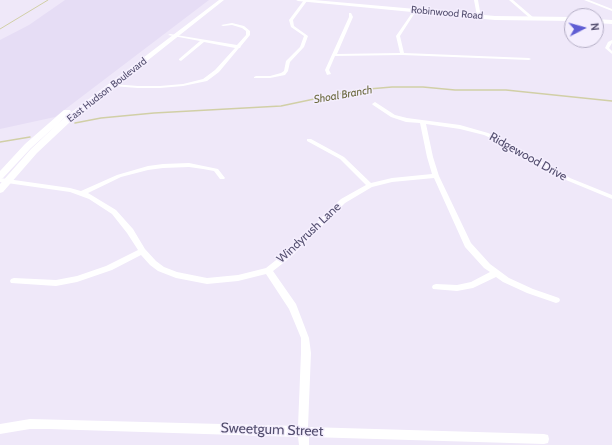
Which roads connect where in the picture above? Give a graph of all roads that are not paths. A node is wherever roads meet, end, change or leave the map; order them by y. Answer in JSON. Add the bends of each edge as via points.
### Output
{"nodes":[{"id":1,"x":216,"y":0,"type":"edge"},
{"id":2,"x":222,"y":0,"type":"edge"},
{"id":3,"x":298,"y":0,"type":"edge"},
{"id":4,"x":476,"y":0,"type":"edge"},
{"id":5,"x":511,"y":0,"type":"edge"},
{"id":6,"x":586,"y":0,"type":"edge"},
{"id":7,"x":305,"y":1,"type":"edge"},
{"id":8,"x":352,"y":2,"type":"edge"},
{"id":9,"x":612,"y":10,"type":"edge"},
{"id":10,"x":414,"y":11,"type":"junction"},
{"id":11,"x":350,"y":14,"type":"dead end"},
{"id":12,"x":478,"y":16,"type":"junction"},
{"id":13,"x":533,"y":19,"type":"junction"},
{"id":14,"x":564,"y":20,"type":"edge"},
{"id":15,"x":223,"y":24,"type":"dead end"},
{"id":16,"x":173,"y":36,"type":"junction"},
{"id":17,"x":203,"y":41,"type":"junction"},
{"id":18,"x":612,"y":41,"type":"edge"},
{"id":19,"x":239,"y":47,"type":"junction"},
{"id":20,"x":612,"y":53,"type":"edge"},
{"id":21,"x":402,"y":54,"type":"junction"},
{"id":22,"x":333,"y":55,"type":"junction"},
{"id":23,"x":181,"y":60,"type":"dead end"},
{"id":24,"x":529,"y":60,"type":"dead end"},
{"id":25,"x":329,"y":74,"type":"dead end"},
{"id":26,"x":256,"y":77,"type":"dead end"},
{"id":27,"x":109,"y":84,"type":"junction"},
{"id":28,"x":375,"y":104,"type":"dead end"},
{"id":29,"x":423,"y":123,"type":"junction"},
{"id":30,"x":309,"y":140,"type":"dead end"},
{"id":31,"x":436,"y":176,"type":"junction"},
{"id":32,"x":222,"y":178,"type":"dead end"},
{"id":33,"x":2,"y":179,"type":"edge"},
{"id":34,"x":370,"y":185,"type":"junction"},
{"id":35,"x":0,"y":190,"type":"edge"},
{"id":36,"x":82,"y":193,"type":"junction"},
{"id":37,"x":612,"y":197,"type":"edge"},
{"id":38,"x":142,"y":251,"type":"junction"},
{"id":39,"x":268,"y":270,"type":"junction"},
{"id":40,"x":496,"y":273,"type":"junction"},
{"id":41,"x":14,"y":280,"type":"dead end"},
{"id":42,"x":436,"y":287,"type":"dead end"},
{"id":43,"x":556,"y":300,"type":"dead end"},
{"id":44,"x":0,"y":429,"type":"edge"},
{"id":45,"x":303,"y":432,"type":"junction"},
{"id":46,"x":544,"y":439,"type":"dead end"},
{"id":47,"x":304,"y":445,"type":"edge"}],
"edges":[{"from":1,"to":16,"type":"main road","name":"East Hudson Boulevard"},
{"from":2,"to":16,"type":"main road","name":"East Hudson Boulevard"},
{"from":3,"to":7,"type":"main road","name":"Robinwood Road"},
{"from":4,"to":12,"type":"street"},
{"from":5,"to":13,"type":"street"},
{"from":6,"to":9,"type":"street"},
{"from":7,"to":8,"type":"main road","name":"Robinwood Road"},
{"from":7,"to":26,"type":"street","via":[[291,20],[292,26],[306,36],[302,47],[288,62],[285,73],[274,77]]},
{"from":8,"to":10,"type":"main road","name":"Robinwood Road"},
{"from":10,"to":12,"type":"main road","name":"Robinwood Road"},
{"from":10,"to":21,"type":"street","via":[[398,36]]},
{"from":11,"to":22,"type":"street","via":[[351,17]]},
{"from":12,"to":13,"type":"main road","name":"Robinwood Road"},
{"from":13,"to":14,"type":"main road","name":"Robinwood Road"},
{"from":15,"to":19,"type":"street","via":[[241,26],[248,31],[248,37]]},
{"from":16,"to":17,"type":"street"},
{"from":16,"to":27,"type":"main road","name":"East Hudson Boulevard"},
{"from":17,"to":19,"type":"street"},
{"from":17,"to":23,"type":"street"},
{"from":18,"to":20,"type":"street","via":[[607,48]]},
{"from":19,"to":27,"type":"street","via":[[212,76],[195,83],[149,88]]},
{"from":21,"to":22,"type":"street"},
{"from":21,"to":24,"type":"street"},
{"from":22,"to":25,"type":"street","via":[[327,70]]},
{"from":27,"to":33,"type":"main road","name":"East Hudson Boulevard","via":[[46,129]]},
{"from":28,"to":29,"type":"street","name":"Ridgewood Drive","via":[[399,118]]},
{"from":29,"to":31,"type":"street"},
{"from":29,"to":37,"type":"street","name":"Ridgewood Drive","via":[[460,127],[486,134],[568,179]]},
{"from":30,"to":34,"type":"street","via":[[342,158]]},
{"from":31,"to":34,"type":"street","name":"Windyrush Lane"},
{"from":31,"to":40,"type":"street","via":[[468,245]]},
{"from":32,"to":36,"type":"street","via":[[216,170],[203,167],[163,166],[119,176]]},
{"from":33,"to":35,"type":"main road","name":"East Hudson Boulevard"},
{"from":33,"to":36,"type":"street","name":"Windyrush Lane"},
{"from":34,"to":39,"type":"street","name":"Windyrush Lane","via":[[343,201],[288,255]]},
{"from":36,"to":38,"type":"street","name":"Windyrush Lane","via":[[114,212]]},
{"from":38,"to":39,"type":"street","name":"Windyrush Lane","via":[[161,269],[192,279],[228,280]]},
{"from":38,"to":41,"type":"street","via":[[109,268],[76,279],[56,283]]},
{"from":39,"to":45,"type":"street","via":[[293,307],[305,338]]},
{"from":40,"to":42,"type":"street","via":[[473,285],[457,288]]},
{"from":40,"to":43,"type":"street","via":[[530,291]]},
{"from":44,"to":45,"type":"street","name":"Sweetgum Street","via":[[49,424]]},
{"from":45,"to":46,"type":"street","name":"Sweetgum Street"},
{"from":45,"to":47,"type":"street"}]}
